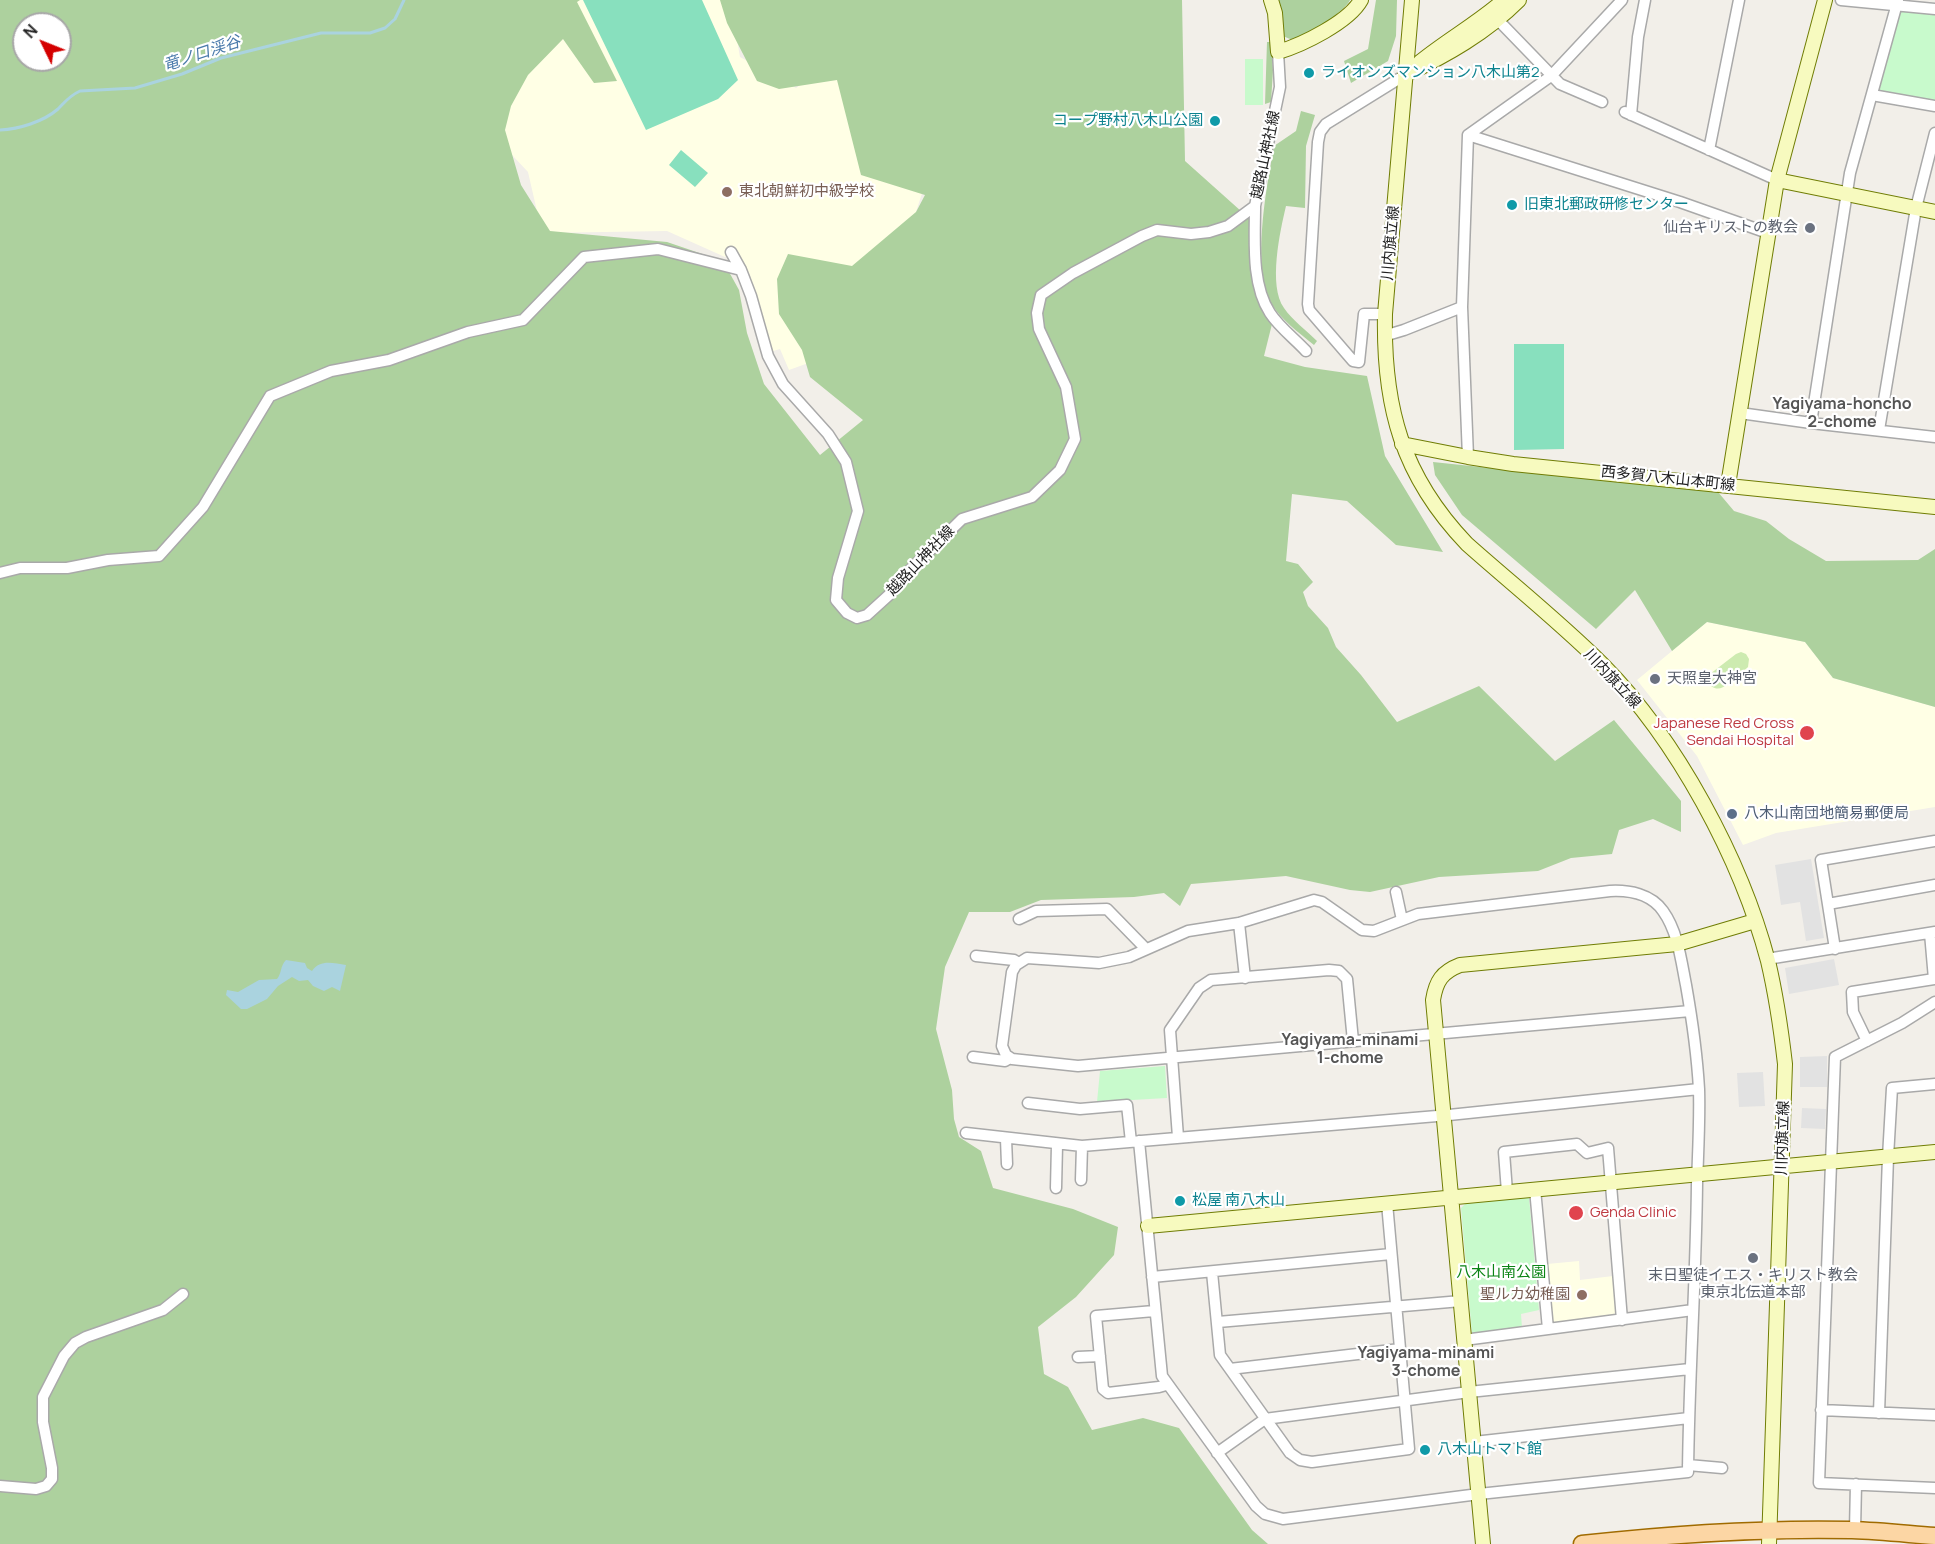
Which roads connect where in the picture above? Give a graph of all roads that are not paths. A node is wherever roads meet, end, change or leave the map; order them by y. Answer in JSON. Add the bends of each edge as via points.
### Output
{"nodes":[{"id":1,"x":1271,"y":0,"type":"edge"},
{"id":2,"x":1361,"y":0,"type":"edge"},
{"id":3,"x":1412,"y":0,"type":"edge"},
{"id":4,"x":1504,"y":0,"type":"edge"},
{"id":5,"x":1519,"y":0,"type":"edge"},
{"id":6,"x":1622,"y":0,"type":"edge"},
{"id":7,"x":1645,"y":0,"type":"edge"},
{"id":8,"x":1739,"y":0,"type":"edge"},
{"id":9,"x":1825,"y":0,"type":"edge"},
{"id":10,"x":1841,"y":0,"type":"edge"},
{"id":11,"x":1898,"y":2,"type":"edge"},
{"id":12,"x":1935,"y":9,"type":"edge"},
{"id":13,"x":1498,"y":20,"type":"junction"},
{"id":14,"x":1278,"y":52,"type":"junction"},
{"id":15,"x":1405,"y":75,"type":"junction"},
{"id":16,"x":1551,"y":76,"type":"junction"},
{"id":17,"x":1872,"y":95,"type":"junction"},
{"id":18,"x":1602,"y":102,"type":"dead end"},
{"id":19,"x":1935,"y":106,"type":"edge"},
{"id":20,"x":1935,"y":133,"type":"edge"},
{"id":21,"x":1468,"y":135,"type":"junction"},
{"id":22,"x":1709,"y":150,"type":"junction"},
{"id":23,"x":1777,"y":180,"type":"junction"},
{"id":24,"x":1846,"y":194,"type":"junction"},
{"id":25,"x":1255,"y":206,"type":"junction"},
{"id":26,"x":1916,"y":208,"type":"junction"},
{"id":27,"x":1935,"y":212,"type":"edge"},
{"id":28,"x":1768,"y":232,"type":"junction"},
{"id":29,"x":731,"y":252,"type":"dead end"},
{"id":30,"x":741,"y":270,"type":"junction"},
{"id":31,"x":1462,"y":307,"type":"junction"},
{"id":32,"x":1385,"y":314,"type":"junction"},
{"id":33,"x":1384,"y":336,"type":"junction"},
{"id":34,"x":1306,"y":351,"type":"dead end"},
{"id":35,"x":1740,"y":413,"type":"junction"},
{"id":36,"x":1810,"y":423,"type":"junction"},
{"id":37,"x":1879,"y":430,"type":"junction"},
{"id":38,"x":1935,"y":437,"type":"edge"},
{"id":39,"x":1401,"y":444,"type":"junction"},
{"id":40,"x":1468,"y":457,"type":"junction"},
{"id":41,"x":1728,"y":485,"type":"junction"},
{"id":42,"x":1935,"y":507,"type":"edge"},
{"id":43,"x":0,"y":573,"type":"edge"},
{"id":44,"x":1935,"y":841,"type":"edge"},
{"id":45,"x":1935,"y":885,"type":"edge"},
{"id":46,"x":1396,"y":892,"type":"dead end"},
{"id":47,"x":1828,"y":904,"type":"junction"},
{"id":48,"x":1019,"y":919,"type":"dead end"},
{"id":49,"x":1402,"y":920,"type":"junction"},
{"id":50,"x":1755,"y":921,"type":"junction"},
{"id":51,"x":1239,"y":922,"type":"junction"},
{"id":52,"x":1933,"y":932,"type":"edge"},
{"id":53,"x":1677,"y":944,"type":"junction"},
{"id":54,"x":1146,"y":949,"type":"junction"},
{"id":55,"x":1835,"y":949,"type":"junction"},
{"id":56,"x":976,"y":956,"type":"dead end"},
{"id":57,"x":1767,"y":959,"type":"junction"},
{"id":58,"x":1019,"y":963,"type":"junction"},
{"id":59,"x":1245,"y":978,"type":"junction"},
{"id":60,"x":1935,"y":1002,"type":"edge"},
{"id":61,"x":1690,"y":1011,"type":"junction"},
{"id":62,"x":1436,"y":1034,"type":"junction"},
{"id":63,"x":1353,"y":1041,"type":"junction"},
{"id":64,"x":1867,"y":1041,"type":"junction"},
{"id":65,"x":973,"y":1057,"type":"dead end"},
{"id":66,"x":1010,"y":1058,"type":"junction"},
{"id":67,"x":1172,"y":1059,"type":"junction"},
{"id":68,"x":1935,"y":1084,"type":"edge"},
{"id":69,"x":1699,"y":1089,"type":"junction"},
{"id":70,"x":1028,"y":1103,"type":"dead end"},
{"id":71,"x":1443,"y":1115,"type":"junction"},
{"id":72,"x":966,"y":1133,"type":"dead end"},
{"id":73,"x":1178,"y":1137,"type":"junction"},
{"id":74,"x":1006,"y":1139,"type":"junction"},
{"id":75,"x":1135,"y":1141,"type":"junction"},
{"id":76,"x":1057,"y":1144,"type":"junction"},
{"id":77,"x":1082,"y":1146,"type":"junction"},
{"id":78,"x":1935,"y":1152,"type":"edge"},
{"id":79,"x":1888,"y":1157,"type":"junction"},
{"id":80,"x":1830,"y":1163,"type":"junction"},
{"id":81,"x":1007,"y":1164,"type":"dead end"},
{"id":82,"x":1782,"y":1167,"type":"junction"},
{"id":83,"x":1697,"y":1175,"type":"junction"},
{"id":84,"x":1081,"y":1180,"type":"dead end"},
{"id":85,"x":1611,"y":1183,"type":"junction"},
{"id":86,"x":1056,"y":1188,"type":"dead end"},
{"id":87,"x":1535,"y":1190,"type":"junction"},
{"id":88,"x":1507,"y":1192,"type":"junction"},
{"id":89,"x":1451,"y":1197,"type":"junction"},
{"id":90,"x":1387,"y":1203,"type":"junction"},
{"id":91,"x":1148,"y":1226,"type":"junction"},
{"id":92,"x":1391,"y":1254,"type":"junction"},
{"id":93,"x":1212,"y":1272,"type":"junction"},
{"id":94,"x":1152,"y":1277,"type":"junction"},
{"id":95,"x":183,"y":1294,"type":"dead end"},
{"id":96,"x":1461,"y":1301,"type":"junction"},
{"id":97,"x":1397,"y":1306,"type":"junction"},
{"id":98,"x":1154,"y":1311,"type":"junction"},
{"id":99,"x":1693,"y":1311,"type":"junction"},
{"id":100,"x":1622,"y":1320,"type":"junction"},
{"id":101,"x":1218,"y":1322,"type":"junction"},
{"id":102,"x":1548,"y":1329,"type":"junction"},
{"id":103,"x":1464,"y":1340,"type":"junction"},
{"id":104,"x":1400,"y":1348,"type":"junction"},
{"id":105,"x":1100,"y":1356,"type":"junction"},
{"id":106,"x":1078,"y":1357,"type":"dead end"},
{"id":107,"x":1230,"y":1369,"type":"junction"},
{"id":108,"x":1690,"y":1369,"type":"junction"},
{"id":109,"x":1166,"y":1384,"type":"junction"},
{"id":110,"x":1469,"y":1392,"type":"junction"},
{"id":111,"x":1405,"y":1400,"type":"junction"},
{"id":112,"x":1821,"y":1410,"type":"junction"},
{"id":113,"x":1879,"y":1413,"type":"junction"},
{"id":114,"x":1935,"y":1415,"type":"edge"},
{"id":115,"x":1689,"y":1418,"type":"junction"},
{"id":116,"x":1265,"y":1419,"type":"junction"},
{"id":117,"x":1474,"y":1442,"type":"junction"},
{"id":118,"x":1217,"y":1453,"type":"junction"},
{"id":119,"x":1688,"y":1465,"type":"junction"},
{"id":120,"x":1722,"y":1468,"type":"dead end"},
{"id":121,"x":1856,"y":1484,"type":"junction"},
{"id":122,"x":0,"y":1486,"type":"edge"},
{"id":123,"x":1935,"y":1488,"type":"edge"},
{"id":124,"x":1479,"y":1494,"type":"junction"},
{"id":125,"x":1855,"y":1530,"type":"junction"},
{"id":126,"x":1935,"y":1536,"type":"edge"},
{"id":127,"x":1769,"y":1537,"type":"edge"},
{"id":128,"x":1483,"y":1544,"type":"edge"},
{"id":129,"x":1582,"y":1544,"type":"edge"}],
"edges":[{"from":1,"to":14,"type":"street"},
{"from":2,"to":14,"type":"street","via":[[1348,16],[1299,46]]},
{"from":3,"to":15,"type":"street","name":"川内旗立線"},
{"from":4,"to":15,"type":"street"},
{"from":5,"to":13,"type":"street"},
{"from":6,"to":16,"type":"street"},
{"from":7,"to":22,"type":"street","via":[[1628,113]]},
{"from":8,"to":22,"type":"street"},
{"from":9,"to":23,"type":"street"},
{"from":10,"to":11,"type":"street"},
{"from":11,"to":12,"type":"street"},
{"from":11,"to":17,"type":"street"},
{"from":13,"to":15,"type":"street","via":[[1452,52]]},
{"from":13,"to":16,"type":"street"},
{"from":14,"to":25,"type":"street","name":"越路山神社線","via":[[1280,87]]},
{"from":15,"to":32,"type":"street","name":"川内旗立線"},
{"from":15,"to":32,"type":"street","via":[[1326,124],[1318,142],[1309,310],[1353,362],[1359,362],[1364,314]]},
{"from":16,"to":18,"type":"street","via":[[1560,84]]},
{"from":16,"to":21,"type":"street"},
{"from":17,"to":19,"type":"street"},
{"from":17,"to":24,"type":"street"},
{"from":20,"to":26,"type":"street"},
{"from":21,"to":28,"type":"street"},
{"from":21,"to":31,"type":"street"},
{"from":22,"to":23,"type":"street"},
{"from":23,"to":24,"type":"street"},
{"from":23,"to":28,"type":"street"},
{"from":24,"to":26,"type":"street"},
{"from":24,"to":36,"type":"street"},
{"from":25,"to":30,"type":"street","name":"越路山神社線","via":[[1228,226],[1209,232],[1157,230],[1142,236],[1041,295],[1039,329],[1066,387],[1075,438],[1060,470],[1032,497],[962,519],[889,595],[867,615],[857,618],[836,600],[838,578],[858,511],[846,462],[828,434],[783,384],[768,356]]},
{"from":25,"to":34,"type":"street","via":[[1259,285],[1264,300],[1269,313]]},
{"from":26,"to":27,"type":"street"},
{"from":26,"to":37,"type":"street"},
{"from":28,"to":35,"type":"street"},
{"from":29,"to":30,"type":"street","name":"越路山神社線"},
{"from":30,"to":43,"type":"street","via":[[658,249],[584,257],[523,320],[468,332],[390,360],[331,371],[270,396],[203,507],[159,556]]},
{"from":31,"to":33,"type":"street"},
{"from":31,"to":40,"type":"street"},
{"from":32,"to":33,"type":"street","name":"川内旗立線"},
{"from":33,"to":39,"type":"street","name":"川内旗立線","via":[[1390,399]]},
{"from":35,"to":36,"type":"street"},
{"from":35,"to":41,"type":"street"},
{"from":36,"to":37,"type":"street"},
{"from":37,"to":38,"type":"street"},
{"from":39,"to":40,"type":"street","name":"西多賀八木山本町線"},
{"from":39,"to":50,"type":"street","name":"川内旗立線","via":[[1435,507],[1452,528],[1603,665],[1653,726],[1693,786],[1724,844]]},
{"from":40,"to":41,"type":"street","name":"西多賀八木山本町線"},
{"from":41,"to":42,"type":"street","name":"西多賀八木山本町線"},
{"from":44,"to":47,"type":"street","via":[[1821,860]]},
{"from":45,"to":47,"type":"street"},
{"from":46,"to":49,"type":"street"},
{"from":47,"to":55,"type":"street"},
{"from":48,"to":54,"type":"street","via":[[1036,911],[1107,909]]},
{"from":49,"to":51,"type":"street","via":[[1374,931],[1362,930],[1314,900]]},
{"from":49,"to":53,"type":"street","via":[[1418,914],[1625,890],[1652,900],[1662,910]]},
{"from":50,"to":53,"type":"street"},
{"from":50,"to":57,"type":"street","name":"川内旗立線"},
{"from":51,"to":54,"type":"street","via":[[1188,931]]},
{"from":51,"to":59,"type":"street"},
{"from":52,"to":55,"type":"street"},
{"from":52,"to":64,"type":"street","via":[[1934,979],[1852,992],[1853,1012]]},
{"from":53,"to":61,"type":"street"},
{"from":53,"to":62,"type":"street","via":[[1460,965],[1448,970],[1436,986]]},
{"from":54,"to":58,"type":"street","via":[[1130,957],[1098,963],[1027,958]]},
{"from":55,"to":57,"type":"street"},
{"from":56,"to":58,"type":"street"},
{"from":57,"to":82,"type":"street","name":"川内旗立線","via":[[1785,1064]]},
{"from":58,"to":66,"type":"street","via":[[1012,972],[1002,1046]]},
{"from":59,"to":63,"type":"street","via":[[1340,971],[1347,979]]},
{"from":59,"to":67,"type":"street","via":[[1211,980],[1199,988],[1170,1030]]},
{"from":60,"to":64,"type":"street"},
{"from":61,"to":62,"type":"street"},
{"from":61,"to":69,"type":"street"},
{"from":62,"to":63,"type":"street"},
{"from":62,"to":71,"type":"street"},
{"from":63,"to":67,"type":"street"},
{"from":64,"to":80,"type":"street","via":[[1835,1058]]},
{"from":65,"to":66,"type":"street"},
{"from":66,"to":67,"type":"street","via":[[1078,1066]]},
{"from":67,"to":73,"type":"street"},
{"from":68,"to":79,"type":"street","via":[[1892,1088]]},
{"from":69,"to":71,"type":"street"},
{"from":69,"to":83,"type":"street"},
{"from":70,"to":75,"type":"street","via":[[1080,1109],[1127,1105]]},
{"from":71,"to":73,"type":"street"},
{"from":71,"to":89,"type":"street"},
{"from":72,"to":74,"type":"street"},
{"from":73,"to":75,"type":"street"},
{"from":74,"to":76,"type":"street"},
{"from":74,"to":81,"type":"street"},
{"from":75,"to":77,"type":"street"},
{"from":75,"to":91,"type":"street"},
{"from":76,"to":77,"type":"street"},
{"from":76,"to":86,"type":"street"},
{"from":77,"to":84,"type":"street"},
{"from":78,"to":79,"type":"street"},
{"from":79,"to":80,"type":"street"},
{"from":79,"to":113,"type":"street"},
{"from":80,"to":82,"type":"street"},
{"from":80,"to":112,"type":"street"},
{"from":82,"to":83,"type":"street"},
{"from":82,"to":127,"type":"street","name":"川内旗立線"},
{"from":83,"to":85,"type":"street"},
{"from":83,"to":99,"type":"street"},
{"from":85,"to":87,"type":"street"},
{"from":85,"to":88,"type":"street","via":[[1608,1148],[1587,1153],[1577,1144],[1504,1152]]},
{"from":85,"to":100,"type":"street"},
{"from":87,"to":88,"type":"street"},
{"from":87,"to":102,"type":"street"},
{"from":88,"to":89,"type":"street"},
{"from":89,"to":90,"type":"street"},
{"from":89,"to":96,"type":"street"},
{"from":90,"to":91,"type":"street"},
{"from":90,"to":92,"type":"street"},
{"from":91,"to":94,"type":"street"},
{"from":92,"to":93,"type":"street"},
{"from":92,"to":97,"type":"street"},
{"from":93,"to":94,"type":"street"},
{"from":93,"to":101,"type":"street"},
{"from":94,"to":98,"type":"street"},
{"from":95,"to":122,"type":"street","via":[[163,1310],[75,1343],[43,1397],[42,1416],[52,1479],[36,1489]]},
{"from":96,"to":97,"type":"street"},
{"from":96,"to":103,"type":"street"},
{"from":97,"to":101,"type":"street"},
{"from":97,"to":104,"type":"street"},
{"from":98,"to":105,"type":"street","via":[[1096,1316]]},
{"from":98,"to":109,"type":"street"},
{"from":99,"to":100,"type":"street"},
{"from":99,"to":108,"type":"street"},
{"from":100,"to":102,"type":"street"},
{"from":101,"to":107,"type":"street","via":[[1220,1355]]},
{"from":102,"to":103,"type":"street"},
{"from":103,"to":110,"type":"street"},
{"from":104,"to":107,"type":"street"},
{"from":104,"to":111,"type":"street"},
{"from":105,"to":106,"type":"street"},
{"from":105,"to":109,"type":"street","via":[[1103,1389],[1108,1394]]},
{"from":107,"to":116,"type":"street"},
{"from":108,"to":110,"type":"street"},
{"from":108,"to":115,"type":"street"},
{"from":109,"to":118,"type":"street"},
{"from":110,"to":111,"type":"street"},
{"from":110,"to":117,"type":"street"},
{"from":111,"to":116,"type":"street"},
{"from":111,"to":116,"type":"street","via":[[1409,1449],[1387,1452],[1312,1462],[1300,1460],[1290,1454]]},
{"from":112,"to":113,"type":"street"},
{"from":112,"to":121,"type":"street","via":[[1819,1483]]},
{"from":113,"to":114,"type":"street"},
{"from":115,"to":117,"type":"street"},
{"from":115,"to":119,"type":"street"},
{"from":116,"to":118,"type":"street"},
{"from":117,"to":124,"type":"street"},
{"from":118,"to":124,"type":"street","via":[[1256,1506],[1273,1518]]},
{"from":119,"to":120,"type":"street"},
{"from":119,"to":124,"type":"street","via":[[1688,1472]]},
{"from":121,"to":123,"type":"street"},
{"from":121,"to":125,"type":"street"},
{"from":124,"to":128,"type":"street"},
{"from":125,"to":126,"type":"main road"},
{"from":125,"to":127,"type":"main road"},
{"from":127,"to":129,"type":"main road","via":[[1657,1536]]}]}
